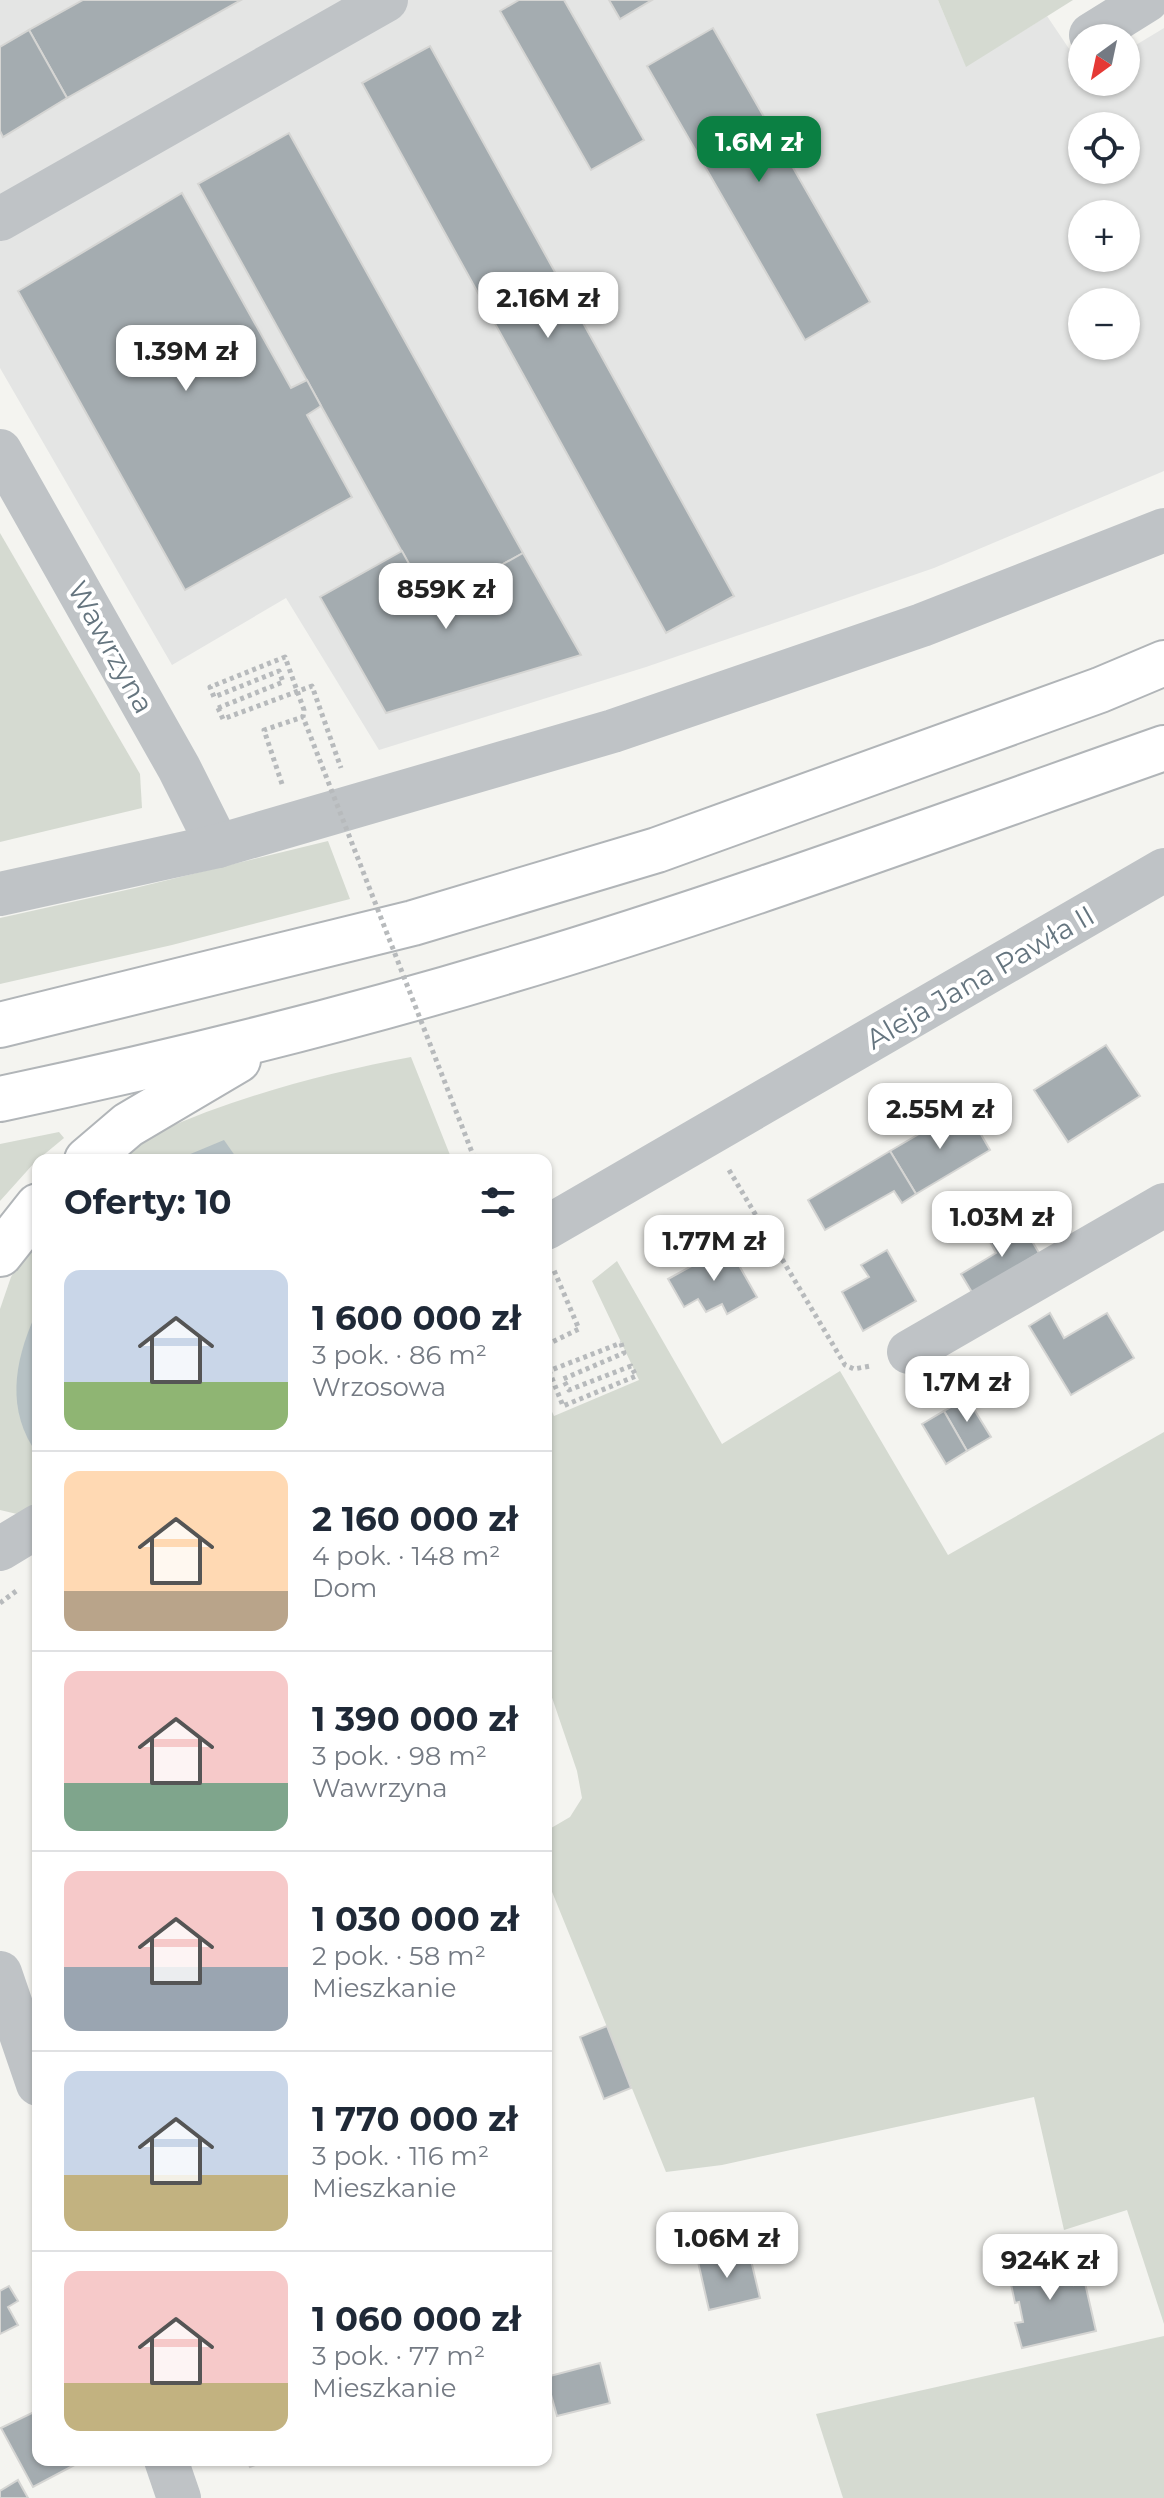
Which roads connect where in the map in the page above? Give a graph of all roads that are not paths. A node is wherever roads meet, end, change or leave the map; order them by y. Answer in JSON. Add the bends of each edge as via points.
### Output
{"nodes":[{"id":1,"x":386,"y":0,"type":"edge"},
{"id":2,"x":1147,"y":0,"type":"edge"},
{"id":3,"x":1109,"y":24,"type":"edge"},
{"id":4,"x":0,"y":219,"type":"edge"},
{"id":5,"x":0,"y":451,"type":"edge"},
{"id":6,"x":1164,"y":530,"type":"edge"},
{"id":7,"x":1164,"y":663,"type":"edge"},
{"id":8,"x":1164,"y":748,"type":"edge"},
{"id":9,"x":218,"y":846,"type":"junction"},
{"id":10,"x":1164,"y":870,"type":"edge"},
{"id":11,"x":0,"y":894,"type":"edge"},
{"id":12,"x":0,"y":1025,"type":"edge"},
{"id":13,"x":287,"y":1034,"type":"junction"},
{"id":14,"x":0,"y":1099,"type":"edge"},
{"id":15,"x":94,"y":1154,"type":"edge"},
{"id":16,"x":1164,"y":1205,"type":"edge"},
{"id":17,"x":32,"y":1214,"type":"edge"},
{"id":18,"x":552,"y":1243,"type":"edge"},
{"id":19,"x":0,"y":1254,"type":"edge"},
{"id":20,"x":909,"y":1352,"type":"road end"},
{"id":21,"x":32,"y":1530,"type":"edge"},
{"id":22,"x":0,"y":1549,"type":"edge"},
{"id":23,"x":0,"y":1973,"type":"edge"},
{"id":24,"x":32,"y":2066,"type":"edge"},
{"id":25,"x":168,"y":2466,"type":"edge"},
{"id":26,"x":179,"y":2498,"type":"edge"}],
"edges":[{"from":1,"to":4,"type":"street"},
{"from":2,"to":3,"type":"street"},
{"from":5,"to":9,"type":"street","name":"Wawrzyna"},
{"from":6,"to":9,"type":"street","via":[[922,625],[628,726],[336,788]]},
{"from":7,"to":12,"type":"main road","via":[[657,850],[413,923]]},
{"from":8,"to":13,"type":"main road","via":[[741,897]]},
{"from":9,"to":11,"type":"street"},
{"from":10,"to":18,"type":"street","name":"Aleja Jana Pawła II","via":[[707,1135]]},
{"from":13,"to":14,"type":"main road"},
{"from":13,"to":15,"type":"main road","via":[[128,1125]]},
{"from":16,"to":20,"type":"street"},
{"from":17,"to":19,"type":"main road"},
{"from":21,"to":22,"type":"street"},
{"from":23,"to":24,"type":"street"},
{"from":25,"to":26,"type":"street"}]}
